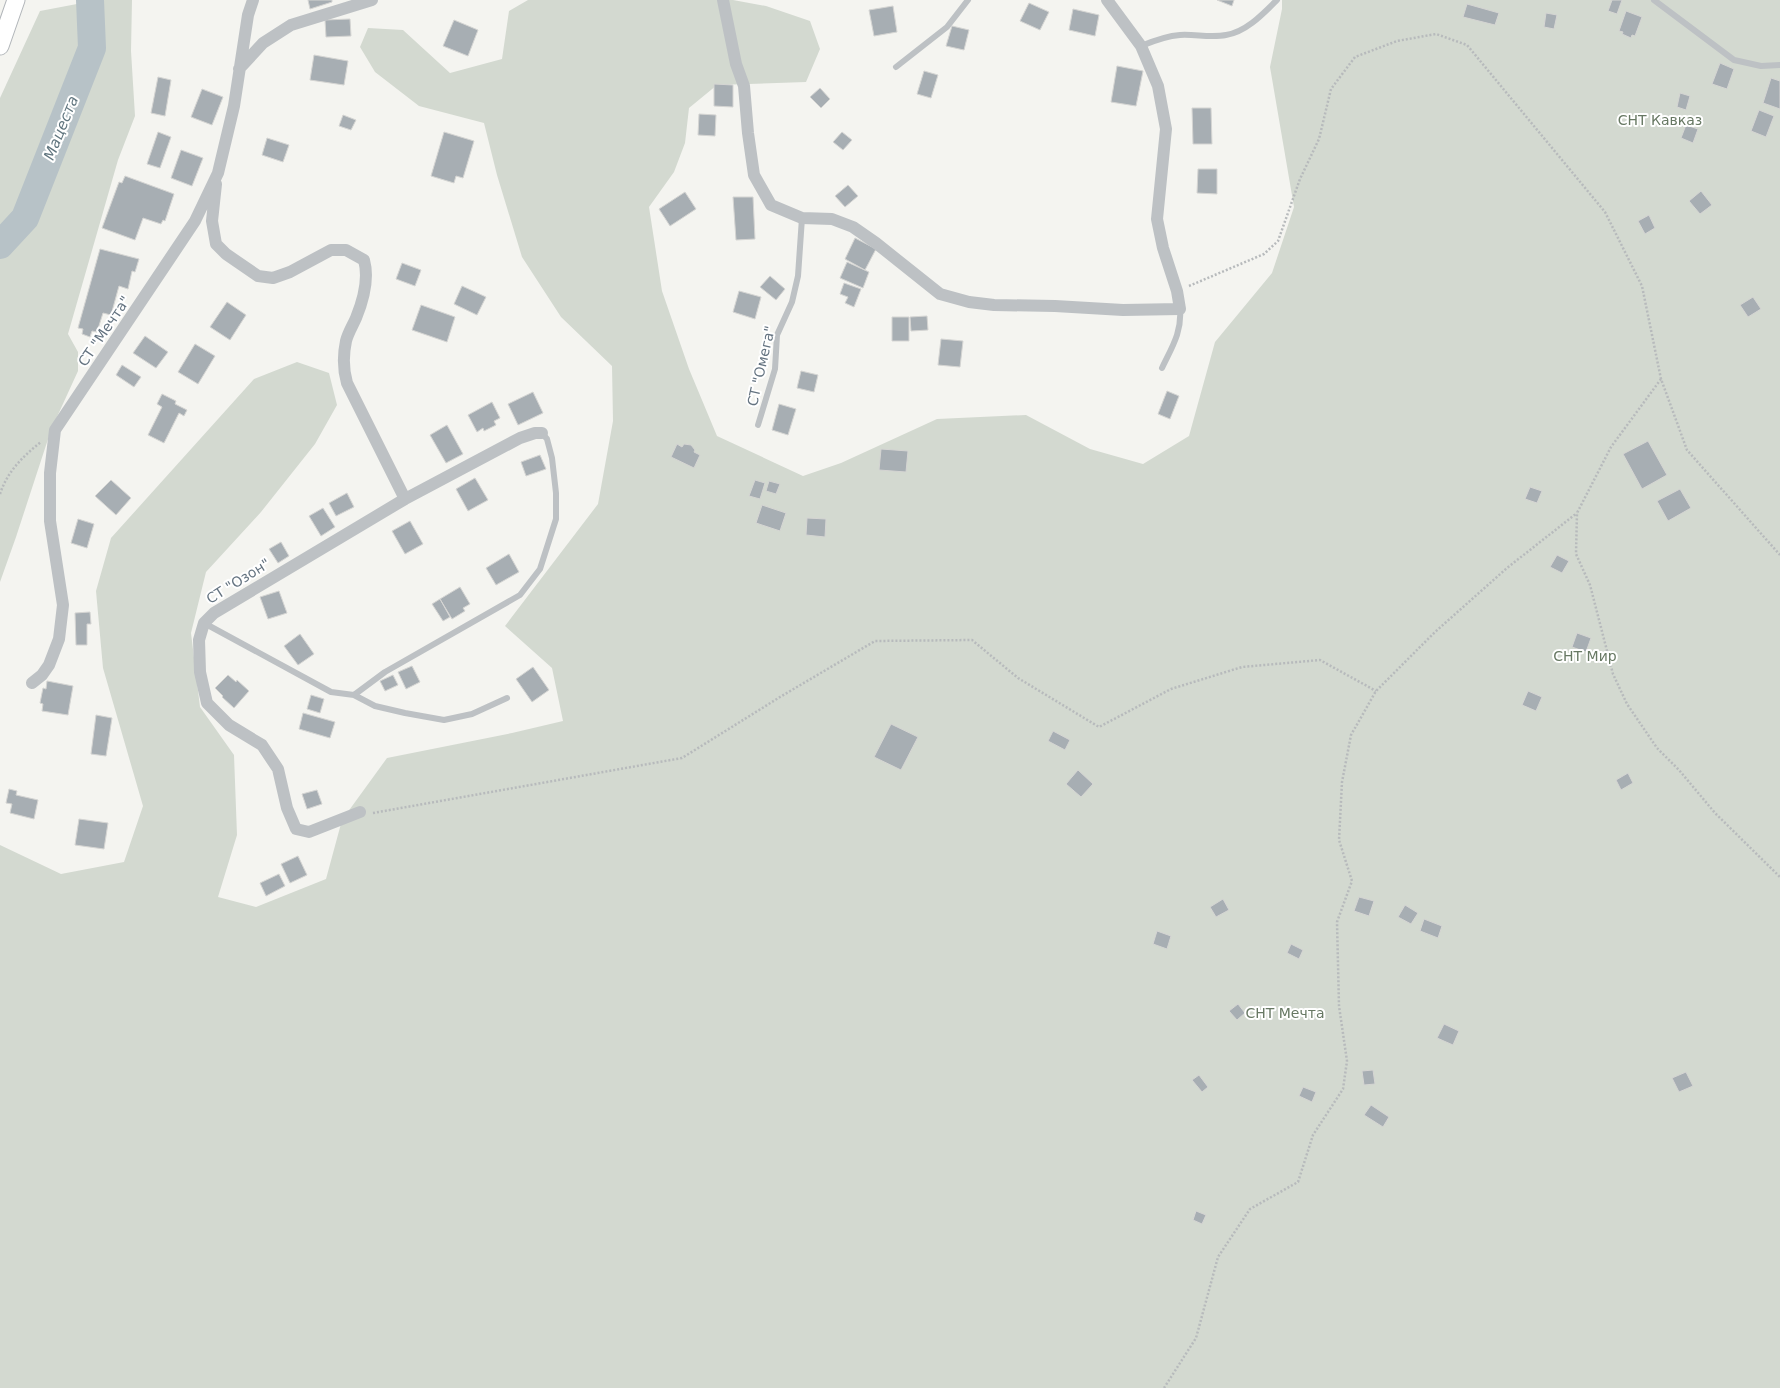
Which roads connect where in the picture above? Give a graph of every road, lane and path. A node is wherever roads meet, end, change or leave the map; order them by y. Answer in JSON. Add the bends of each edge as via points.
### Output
{"nodes":[{"id":1,"x":16,"y":0,"type":"edge"},
{"id":2,"x":253,"y":0,"type":"edge"},
{"id":3,"x":372,"y":0,"type":"edge"},
{"id":4,"x":723,"y":0,"type":"edge"},
{"id":5,"x":968,"y":0,"type":"edge"},
{"id":6,"x":1107,"y":0,"type":"edge"},
{"id":7,"x":1277,"y":0,"type":"edge"},
{"id":8,"x":1654,"y":0,"type":"edge"},
{"id":9,"x":0,"y":46,"type":"edge"},
{"id":10,"x":1141,"y":46,"type":"junction"},
{"id":11,"x":1780,"y":65,"type":"edge"},
{"id":12,"x":896,"y":67,"type":"dead end"},
{"id":13,"x":239,"y":69,"type":"junction"},
{"id":14,"x":218,"y":173,"type":"junction"},
{"id":15,"x":802,"y":218,"type":"junction"},
{"id":16,"x":1176,"y":291,"type":"junction"},
{"id":17,"x":1180,"y":309,"type":"junction"},
{"id":18,"x":1162,"y":368,"type":"dead end"},
{"id":19,"x":1661,"y":379,"type":"junction"},
{"id":20,"x":758,"y":425,"type":"dead end"},
{"id":21,"x":55,"y":430,"type":"junction"},
{"id":22,"x":542,"y":433,"type":"joint"},
{"id":23,"x":0,"y":494,"type":"edge"},
{"id":24,"x":405,"y":499,"type":"junction"},
{"id":25,"x":1577,"y":513,"type":"junction"},
{"id":26,"x":1780,"y":555,"type":"edge"},
{"id":27,"x":204,"y":624,"type":"junction"},
{"id":28,"x":32,"y":683,"type":"dead end"},
{"id":29,"x":1376,"y":691,"type":"junction"},
{"id":30,"x":354,"y":695,"type":"junction"},
{"id":31,"x":507,"y":698,"type":"dead end"},
{"id":32,"x":360,"y":812,"type":"joint"},
{"id":33,"x":1780,"y":877,"type":"edge"},
{"id":34,"x":1164,"y":1388,"type":"edge"}],
"edges":[{"from":1,"to":9,"type":"street"},
{"from":2,"to":13,"type":"street","name":"СТ \"Мечта\""},
{"from":3,"to":13,"type":"street","via":[[291,25],[263,42]]},
{"from":4,"to":15,"type":"street","via":[[736,64],[744,86],[754,175],[771,205]]},
{"from":5,"to":12,"type":"lane","via":[[947,26]]},
{"from":6,"to":10,"type":"street"},
{"from":7,"to":10,"type":"lane","via":[[1242,30],[1226,35],[1179,35]]},
{"from":8,"to":11,"type":"lane","via":[[1734,60],[1761,66]]},
{"from":10,"to":16,"type":"street","via":[[1158,86],[1166,129],[1157,219]]},
{"from":13,"to":14,"type":"street","name":"СТ \"Мечта\"","via":[[232,119]]},
{"from":14,"to":21,"type":"street","name":"СТ \"Мечта\"","via":[[195,222]]},
{"from":14,"to":24,"type":"street","via":[[212,221],[216,244],[258,276],[273,278],[290,272],[331,250],[346,250],[364,260],[364,290],[346,340],[343,370],[347,383]]},
{"from":15,"to":17,"type":"street","via":[[832,219],[853,227],[876,242],[940,294],[969,302],[1124,310]]},
{"from":15,"to":20,"type":"lane","name":"СТ \"Омега\"","via":[[798,276],[792,302],[777,335],[775,369]]},
{"from":16,"to":17,"type":"street"},
{"from":16,"to":19,"type":"path","via":[[1264,254],[1278,241],[1300,179],[1319,139],[1332,90],[1355,57],[1397,41],[1436,34],[1467,46],[1605,212],[1642,286]]},
{"from":17,"to":18,"type":"lane","via":[[1181,323],[1176,340]]},
{"from":19,"to":25,"type":"path","via":[[1612,447]]},
{"from":19,"to":26,"type":"path","via":[[1687,450]]},
{"from":21,"to":23,"type":"path","via":[[26,453],[5,480]]},
{"from":21,"to":28,"type":"street","name":"СТ \"Мечта\"","via":[[50,473],[50,521],[63,605],[59,639],[42,675]]},
{"from":22,"to":24,"type":"street","name":"СТ \"Озон\"","via":[[520,438]]},
{"from":22,"to":30,"type":"lane","via":[[552,458],[556,519],[540,569],[520,595],[385,672]]},
{"from":24,"to":27,"type":"street","name":"СТ \"Озон\"","via":[[214,613]]},
{"from":25,"to":29,"type":"path","via":[[1507,568],[1435,632]]},
{"from":25,"to":33,"type":"path","via":[[1576,554],[1590,585],[1613,674],[1627,704],[1657,748],[1679,770],[1714,813]]},
{"from":27,"to":30,"type":"lane","via":[[331,692]]},
{"from":27,"to":32,"type":"street","name":"СТ \"Озон\"","via":[[199,640],[200,672],[206,703],[229,725],[262,745],[278,770],[286,808],[296,829],[309,832]]},
{"from":29,"to":32,"type":"path","via":[[1320,660],[1242,667],[1171,689],[1099,727],[1018,678],[972,640],[875,641],[682,758],[373,813]]},
{"from":29,"to":34,"type":"path","via":[[1351,735],[1342,782],[1338,840],[1352,881],[1337,922],[1339,1006],[1346,1061],[1343,1089],[1313,1135],[1298,1182],[1250,1209],[1218,1256],[1196,1338]]},
{"from":30,"to":31,"type":"lane","via":[[375,706],[444,720],[472,714]]}]}
